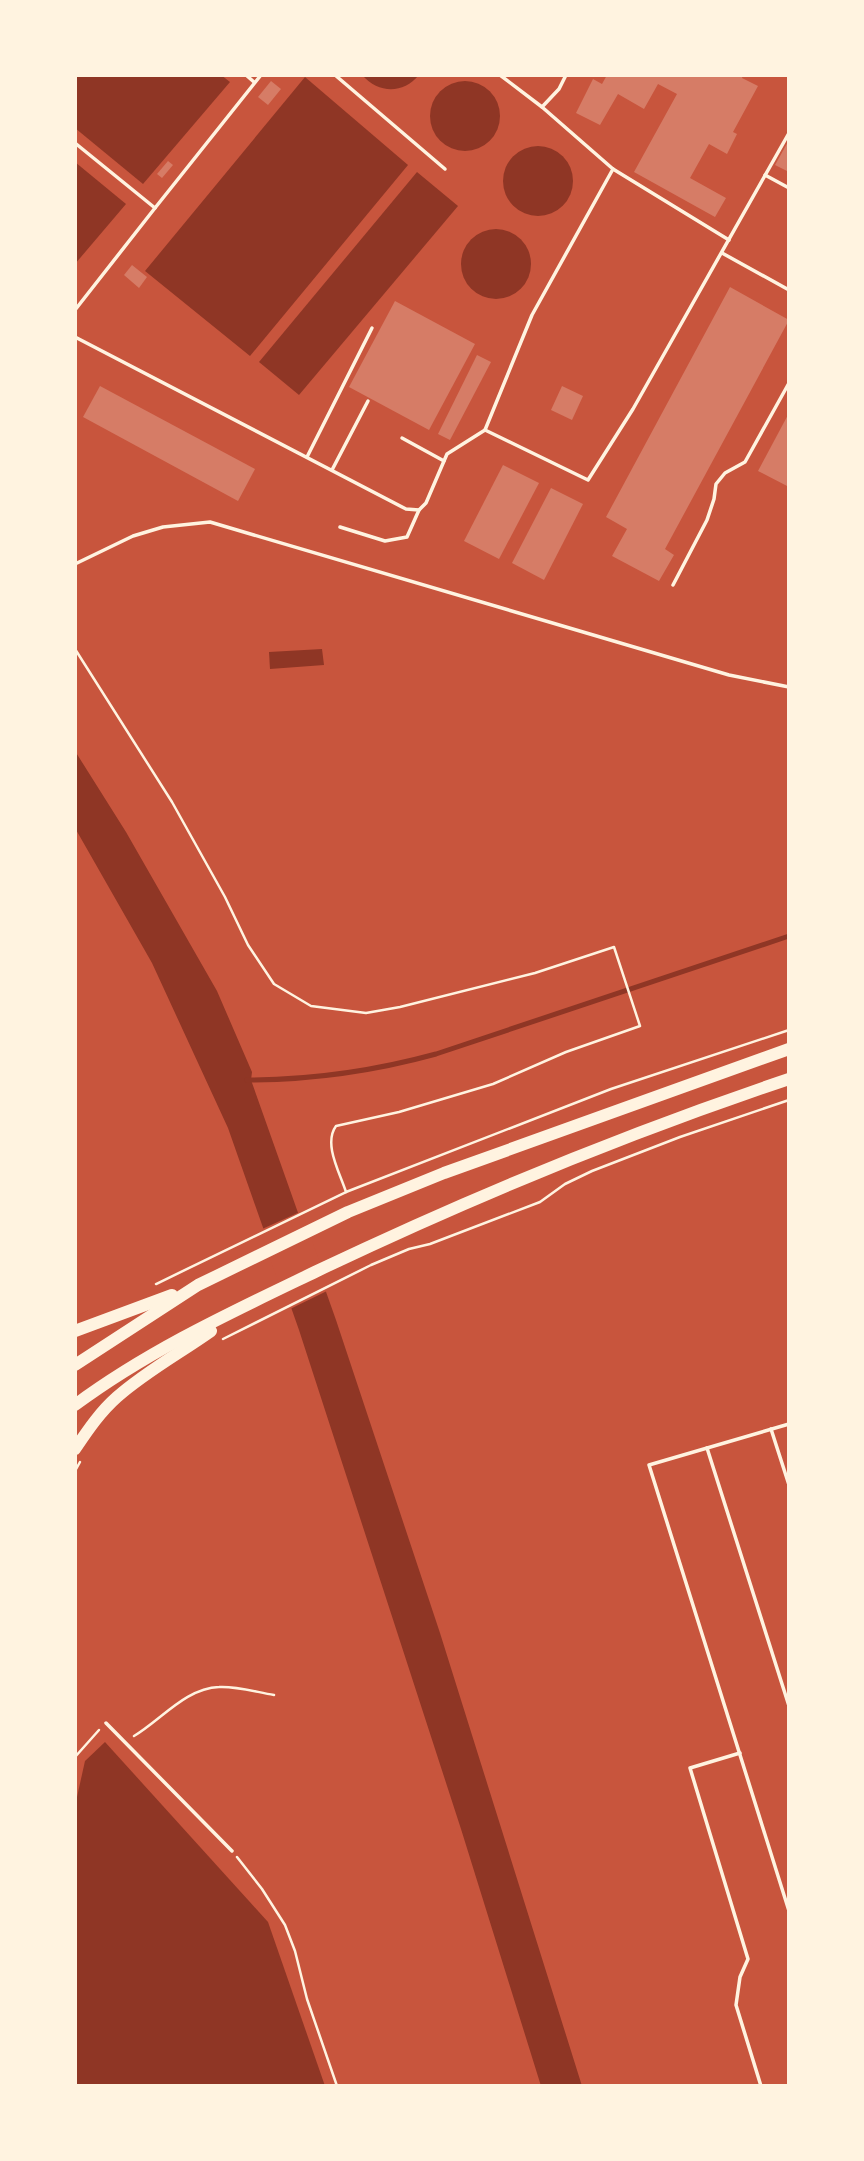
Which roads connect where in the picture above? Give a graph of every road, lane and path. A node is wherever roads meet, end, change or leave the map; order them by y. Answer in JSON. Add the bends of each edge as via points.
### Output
{"nodes":[{"id":1,"x":246,"y":75,"type":"edge"},
{"id":2,"x":261,"y":75,"type":"edge"},
{"id":3,"x":335,"y":75,"type":"edge"},
{"id":4,"x":500,"y":75,"type":"edge"},
{"id":5,"x":566,"y":75,"type":"edge"},
{"id":6,"x":254,"y":82,"type":"junction"},
{"id":7,"x":541,"y":107,"type":"junction"},
{"id":8,"x":789,"y":133,"type":"edge"},
{"id":9,"x":75,"y":143,"type":"edge"},
{"id":10,"x":445,"y":169,"type":"dead end"},
{"id":11,"x":613,"y":169,"type":"junction"},
{"id":12,"x":765,"y":175,"type":"junction"},
{"id":13,"x":789,"y":188,"type":"edge"},
{"id":14,"x":155,"y":208,"type":"junction"},
{"id":15,"x":729,"y":240,"type":"junction"},
{"id":16,"x":722,"y":253,"type":"junction"},
{"id":17,"x":789,"y":290,"type":"edge"},
{"id":18,"x":75,"y":310,"type":"edge"},
{"id":19,"x":372,"y":328,"type":"dead end"},
{"id":20,"x":75,"y":337,"type":"edge"},
{"id":21,"x":789,"y":383,"type":"edge"},
{"id":22,"x":368,"y":401,"type":"dead end"},
{"id":23,"x":485,"y":430,"type":"junction"},
{"id":24,"x":402,"y":438,"type":"dead end"},
{"id":25,"x":307,"y":457,"type":"junction"},
{"id":26,"x":444,"y":461,"type":"junction"},
{"id":27,"x":331,"y":471,"type":"junction"},
{"id":28,"x":419,"y":510,"type":"junction"},
{"id":29,"x":340,"y":527,"type":"dead end"},
{"id":30,"x":75,"y":564,"type":"edge"},
{"id":31,"x":673,"y":585,"type":"dead end"},
{"id":32,"x":75,"y":649,"type":"edge"},
{"id":33,"x":789,"y":687,"type":"edge"},
{"id":34,"x":789,"y":1030,"type":"edge"},
{"id":35,"x":789,"y":1049,"type":"edge"},
{"id":36,"x":789,"y":1079,"type":"edge"},
{"id":37,"x":789,"y":1100,"type":"edge"},
{"id":38,"x":346,"y":1192,"type":"junction"},
{"id":39,"x":156,"y":1284,"type":"dead end"},
{"id":40,"x":198,"y":1285,"type":"junction"},
{"id":41,"x":254,"y":1301,"type":"junction"},
{"id":42,"x":75,"y":1331,"type":"edge"},
{"id":43,"x":220,"y":1340,"type":"dead end"},
{"id":44,"x":75,"y":1365,"type":"edge"},
{"id":45,"x":75,"y":1405,"type":"edge"},
{"id":46,"x":789,"y":1424,"type":"edge"},
{"id":47,"x":771,"y":1429,"type":"junction"},
{"id":48,"x":707,"y":1447,"type":"junction"},
{"id":49,"x":80,"y":1451,"type":"edge"},
{"id":50,"x":75,"y":1471,"type":"edge"},
{"id":51,"x":789,"y":1485,"type":"edge"},
{"id":52,"x":274,"y":1695,"type":"dead end"},
{"id":53,"x":789,"y":1706,"type":"edge"},
{"id":54,"x":106,"y":1723,"type":"joint"},
{"id":55,"x":126,"y":1742,"type":"junction"},
{"id":56,"x":740,"y":1753,"type":"junction"},
{"id":57,"x":75,"y":1757,"type":"edge"},
{"id":58,"x":232,"y":1851,"type":"joint"},
{"id":59,"x":789,"y":1911,"type":"edge"},
{"id":60,"x":337,"y":2086,"type":"edge"},
{"id":61,"x":761,"y":2086,"type":"edge"}],
"edges":[{"from":1,"to":6,"type":"lane"},
{"from":2,"to":6,"type":"lane"},
{"from":3,"to":10,"type":"lane"},
{"from":4,"to":7,"type":"lane"},
{"from":5,"to":7,"type":"lane"},
{"from":6,"to":14,"type":"lane"},
{"from":7,"to":11,"type":"lane"},
{"from":8,"to":12,"type":"lane"},
{"from":9,"to":14,"type":"lane"},
{"from":11,"to":15,"type":"lane"},
{"from":11,"to":23,"type":"lane","via":[[532,315]]},
{"from":12,"to":13,"type":"lane"},
{"from":12,"to":15,"type":"lane"},
{"from":14,"to":18,"type":"lane"},
{"from":15,"to":16,"type":"lane"},
{"from":16,"to":17,"type":"lane"},
{"from":16,"to":23,"type":"lane","via":[[588,480]]},
{"from":19,"to":25,"type":"lane"},
{"from":20,"to":25,"type":"lane"},
{"from":21,"to":31,"type":"lane","via":[[745,462],[716,484],[707,520]]},
{"from":22,"to":27,"type":"lane"},
{"from":23,"to":26,"type":"lane","via":[[447,454]]},
{"from":24,"to":26,"type":"lane"},
{"from":25,"to":27,"type":"lane"},
{"from":26,"to":28,"type":"lane"},
{"from":27,"to":28,"type":"lane","via":[[406,509]]},
{"from":28,"to":29,"type":"lane","via":[[407,537],[385,541]]},
{"from":30,"to":33,"type":"lane","via":[[133,536],[210,522],[729,675]]},
{"from":32,"to":38,"type":"path","via":[[172,802],[248,945],[274,984],[311,1006],[366,1013],[400,1007],[535,973],[614,947],[640,1026],[493,1084],[336,1126],[330,1142]]},
{"from":34,"to":38,"type":"path","via":[[611,1089]]},
{"from":35,"to":40,"type":"highway","via":[[444,1173],[348,1212]]},
{"from":36,"to":41,"type":"highway","via":[[572,1159]]},
{"from":37,"to":43,"type":"path","via":[[592,1171],[540,1202],[371,1265]]},
{"from":38,"to":39,"type":"path"},
{"from":40,"to":42,"type":"highway"},
{"from":40,"to":44,"type":"highway"},
{"from":41,"to":45,"type":"highway","via":[[135,1365]]},
{"from":41,"to":49,"type":"highway","via":[[117,1398],[92,1424]]},
{"from":46,"to":47,"type":"lane"},
{"from":47,"to":48,"type":"lane"},
{"from":47,"to":51,"type":"lane"},
{"from":48,"to":53,"type":"lane"},
{"from":48,"to":56,"type":"lane","via":[[649,1465]]},
{"from":49,"to":50,"type":"path"},
{"from":52,"to":55,"type":"path","via":[[207,1688],[189,1695]]},
{"from":54,"to":55,"type":"lane"},
{"from":54,"to":57,"type":"path"},
{"from":55,"to":58,"type":"lane"},
{"from":56,"to":59,"type":"lane"},
{"from":56,"to":61,"type":"lane","via":[[690,1768],[748,1959],[736,2005]]},
{"from":58,"to":60,"type":"path","via":[[285,1925]]}]}
